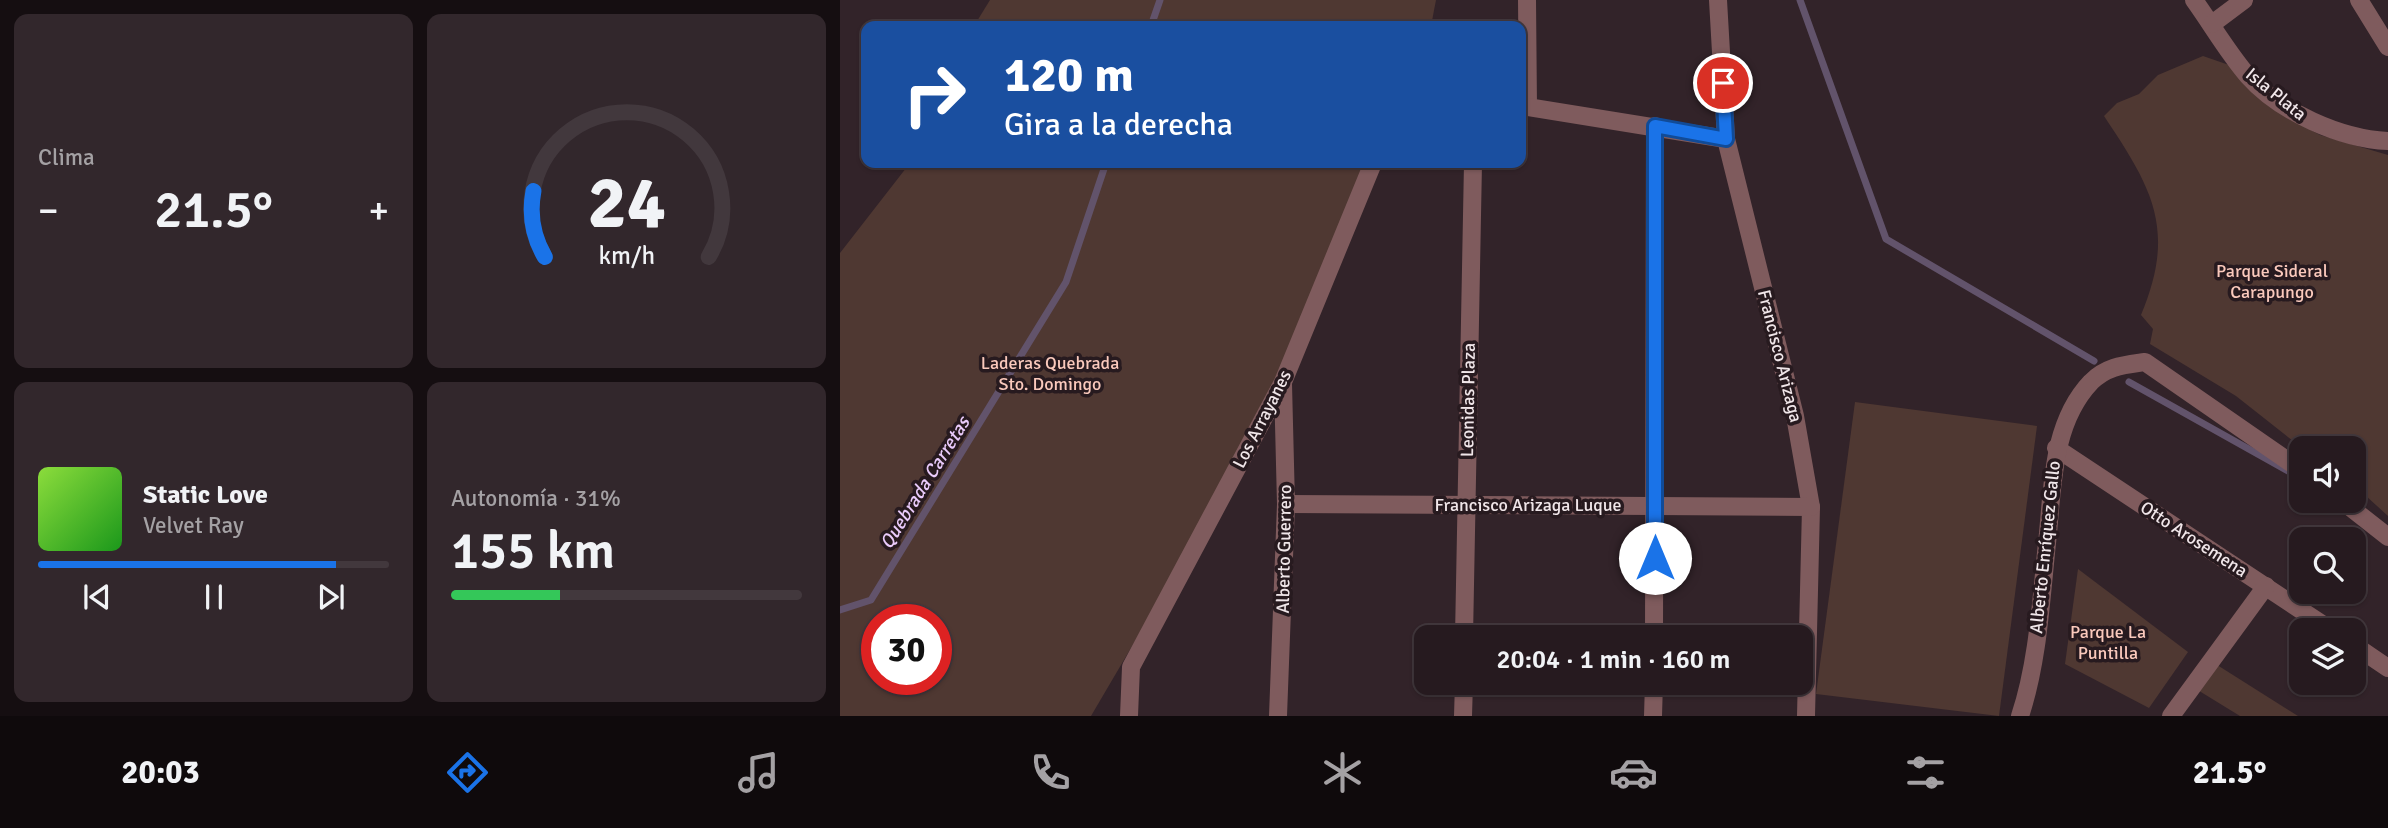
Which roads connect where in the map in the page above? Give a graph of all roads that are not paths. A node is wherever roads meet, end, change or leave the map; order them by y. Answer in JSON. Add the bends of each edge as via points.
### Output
{"nodes":[{"id":1,"x":1527,"y":0,"type":"edge"},
{"id":2,"x":1718,"y":0,"type":"edge"},
{"id":3,"x":2194,"y":0,"type":"edge"},
{"id":4,"x":2245,"y":0,"type":"edge"},
{"id":5,"x":2359,"y":0,"type":"edge"},
{"id":6,"x":2212,"y":23,"type":"junction"},
{"id":7,"x":1526,"y":35,"type":"edge"},
{"id":8,"x":2388,"y":47,"type":"edge"},
{"id":9,"x":1526,"y":106,"type":"edge"},
{"id":10,"x":1655,"y":126,"type":"junction"},
{"id":11,"x":1726,"y":139,"type":"junction"},
{"id":12,"x":2388,"y":141,"type":"edge"},
{"id":13,"x":1371,"y":168,"type":"edge"},
{"id":14,"x":1473,"y":168,"type":"edge"},
{"id":15,"x":1283,"y":382,"type":"junction"},
{"id":16,"x":2056,"y":448,"type":"junction"},
{"id":17,"x":2289,"y":462,"type":"edge"},
{"id":18,"x":1286,"y":504,"type":"junction"},
{"id":19,"x":1465,"y":504,"type":"junction"},
{"id":20,"x":1656,"y":506,"type":"junction"},
{"id":21,"x":1811,"y":507,"type":"junction"},
{"id":22,"x":2358,"y":513,"type":"edge"},
{"id":23,"x":2388,"y":537,"type":"edge"},
{"id":24,"x":2266,"y":586,"type":"junction"},
{"id":25,"x":2313,"y":618,"type":"edge"},
{"id":26,"x":1464,"y":625,"type":"edge"},
{"id":27,"x":1654,"y":625,"type":"edge"},
{"id":28,"x":2366,"y":653,"type":"edge"},
{"id":29,"x":2388,"y":668,"type":"edge"},
{"id":30,"x":1464,"y":695,"type":"edge"},
{"id":31,"x":1654,"y":695,"type":"edge"},
{"id":32,"x":1129,"y":716,"type":"edge"},
{"id":33,"x":1278,"y":716,"type":"edge"},
{"id":34,"x":1463,"y":716,"type":"edge"},
{"id":35,"x":1653,"y":716,"type":"edge"},
{"id":36,"x":1806,"y":716,"type":"edge"},
{"id":37,"x":2020,"y":716,"type":"edge"},
{"id":38,"x":2171,"y":716,"type":"edge"}],
"edges":[{"from":1,"to":7,"type":"street"},
{"from":2,"to":11,"type":"street","name":"Francisco Arizaga"},
{"from":3,"to":6,"type":"street","name":"Isla Plata"},
{"from":4,"to":6,"type":"street"},
{"from":5,"to":8,"type":"street"},
{"from":6,"to":12,"type":"street","name":"Isla Plata","via":[[2249,77],[2305,119],[2364,140]]},
{"from":9,"to":10,"type":"street"},
{"from":10,"to":11,"type":"street"},
{"from":10,"to":20,"type":"street"},
{"from":11,"to":21,"type":"street","name":"Francisco Arizaga","via":[[1796,416]]},
{"from":13,"to":15,"type":"street","name":"Los Arrayanes"},
{"from":14,"to":19,"type":"street","name":"Leonidas Plaza"},
{"from":15,"to":18,"type":"street","name":"Alberto Guerrero"},
{"from":15,"to":32,"type":"street","name":"Los Arrayanes","via":[[1131,667]]},
{"from":16,"to":17,"type":"street","name":"Alberto Enríquez Gallo","via":[[2073,407],[2092,381],[2114,366],[2145,362]]},
{"from":16,"to":24,"type":"street","name":"Otto Arosemena"},
{"from":16,"to":37,"type":"street","name":"Alberto Enríquez Gallo","via":[[2043,585]]},
{"from":18,"to":19,"type":"street","name":"Francisco Arizaga Luque"},
{"from":18,"to":33,"type":"street","name":"Alberto Guerrero"},
{"from":19,"to":20,"type":"street","name":"Francisco Arizaga Luque"},
{"from":19,"to":26,"type":"street","name":"Leonidas Plaza"},
{"from":20,"to":21,"type":"street","name":"Francisco Arizaga Luque"},
{"from":20,"to":27,"type":"street"},
{"from":21,"to":36,"type":"street","name":"Francisco Arizaga"},
{"from":22,"to":23,"type":"street"},
{"from":24,"to":25,"type":"street","name":"Otto Arosemena"},
{"from":24,"to":38,"type":"street"},
{"from":28,"to":29,"type":"street"},
{"from":30,"to":34,"type":"street"},
{"from":31,"to":35,"type":"street"}]}
